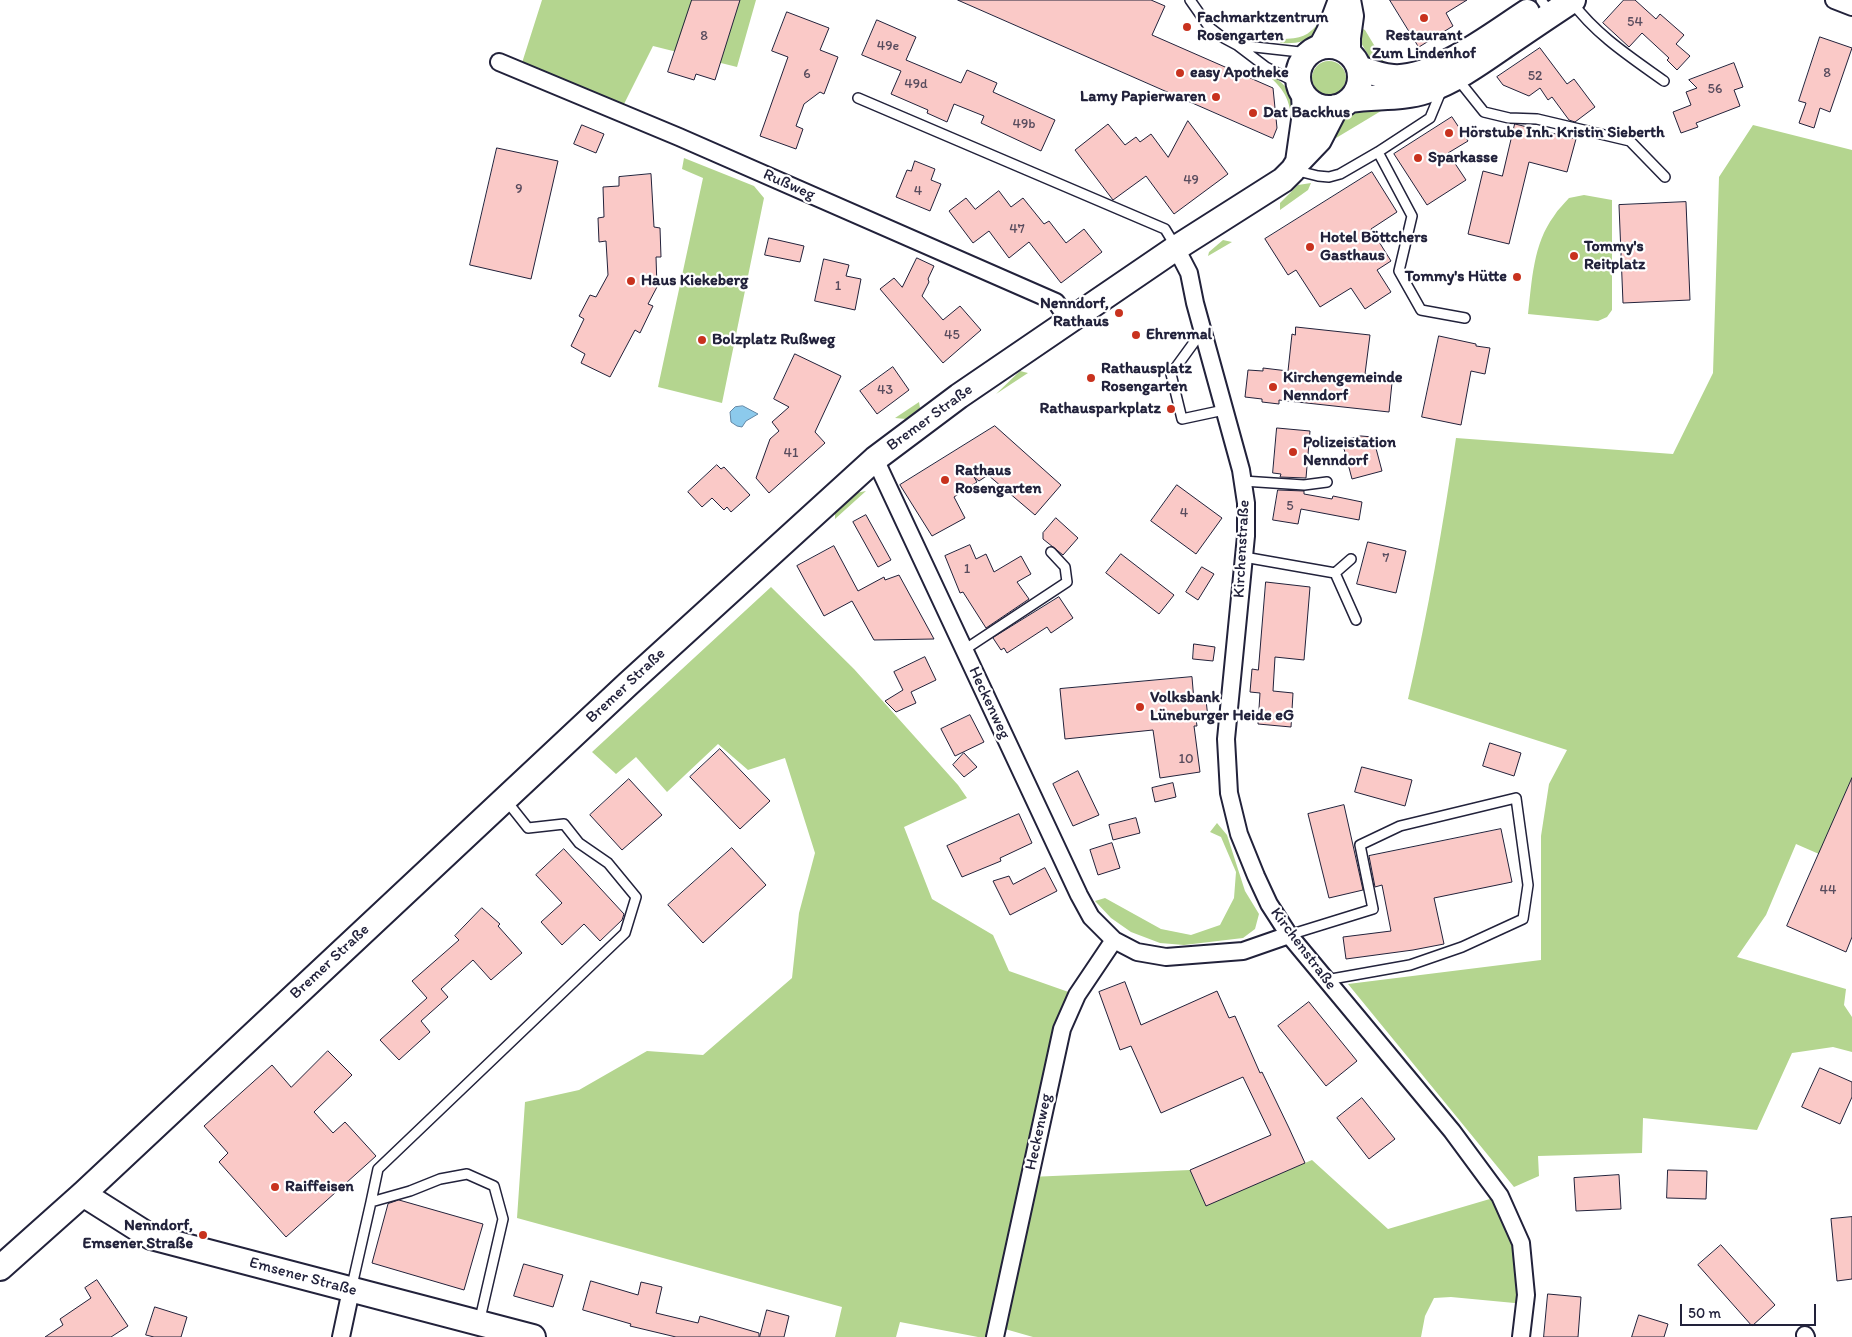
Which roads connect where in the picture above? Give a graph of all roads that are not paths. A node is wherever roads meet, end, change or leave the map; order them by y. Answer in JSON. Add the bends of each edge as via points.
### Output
{"nodes":[{"id":1,"x":1190,"y":0,"type":"edge"},
{"id":2,"x":1341,"y":0,"type":"edge"},
{"id":3,"x":1348,"y":0,"type":"edge"},
{"id":4,"x":1572,"y":0,"type":"edge"},
{"id":5,"x":1834,"y":0,"type":"edge"},
{"id":6,"x":1545,"y":4,"type":"edge"},
{"id":7,"x":1852,"y":7,"type":"edge"},
{"id":8,"x":1236,"y":45,"type":"junction"},
{"id":9,"x":1315,"y":50,"type":"junction"},
{"id":10,"x":1353,"y":60,"type":"junction"},
{"id":11,"x":499,"y":62,"type":"dead end"},
{"id":12,"x":1452,"y":73,"type":"junction"},
{"id":13,"x":1664,"y":81,"type":"dead end"},
{"id":14,"x":1301,"y":90,"type":"junction"},
{"id":15,"x":858,"y":98,"type":"dead end"},
{"id":16,"x":1343,"y":104,"type":"junction"},
{"id":17,"x":1378,"y":152,"type":"junction"},
{"id":18,"x":1296,"y":166,"type":"junction"},
{"id":19,"x":1665,"y":178,"type":"dead end"},
{"id":20,"x":1176,"y":248,"type":"junction"},
{"id":21,"x":1465,"y":318,"type":"dead end"},
{"id":22,"x":1069,"y":321,"type":"junction"},
{"id":23,"x":1203,"y":330,"type":"junction"},
{"id":24,"x":1224,"y":410,"type":"junction"},
{"id":25,"x":874,"y":459,"type":"junction"},
{"id":26,"x":1243,"y":481,"type":"junction"},
{"id":27,"x":1326,"y":482,"type":"dead end"},
{"id":28,"x":1051,"y":552,"type":"dead end"},
{"id":29,"x":1244,"y":557,"type":"junction"},
{"id":30,"x":1351,"y":559,"type":"dead end"},
{"id":31,"x":1335,"y":573,"type":"junction"},
{"id":32,"x":1356,"y":620,"type":"dead end"},
{"id":33,"x":964,"y":650,"type":"junction"},
{"id":34,"x":504,"y":799,"type":"junction"},
{"id":35,"x":1289,"y":936,"type":"junction"},
{"id":36,"x":1114,"y":940,"type":"junction"},
{"id":37,"x":1326,"y":980,"type":"junction"},
{"id":38,"x":83,"y":1194,"type":"junction"},
{"id":39,"x":371,"y":1202,"type":"junction"},
{"id":40,"x":0,"y":1268,"type":"edge"},
{"id":41,"x":351,"y":1290,"type":"junction"},
{"id":42,"x":478,"y":1323,"type":"junction"},
{"id":43,"x":341,"y":1337,"type":"edge"},
{"id":44,"x":534,"y":1337,"type":"edge"},
{"id":45,"x":995,"y":1337,"type":"edge"},
{"id":46,"x":1521,"y":1337,"type":"edge"}],
"edges":[{"from":1,"to":8,"type":"lane","via":[[1209,27]]},
{"from":2,"to":9,"type":"main road"},
{"from":3,"to":10,"type":"main road","via":[[1351,16],[1348,38]]},
{"from":4,"to":6,"type":"main road"},
{"from":4,"to":13,"type":"lane","via":[[1579,12],[1608,39]]},
{"from":5,"to":7,"type":"street"},
{"from":6,"to":12,"type":"main road","via":[[1468,72]]},
{"from":8,"to":9,"type":"lane","via":[[1294,52]]},
{"from":8,"to":14,"type":"lane"},
{"from":9,"to":10,"type":"main road","via":[[1335,46]]},
{"from":9,"to":14,"type":"main road","via":[[1302,61],[1298,72]]},
{"from":10,"to":12,"type":"main road","via":[[1384,76]]},
{"from":10,"to":16,"type":"main road","via":[[1359,86]]},
{"from":11,"to":22,"type":"street","name":"Rußweg","via":[[687,140],[1056,302]]},
{"from":12,"to":16,"type":"main road","via":[[1424,91],[1369,97]]},
{"from":12,"to":17,"type":"lane","via":[[1430,118]]},
{"from":12,"to":19,"type":"lane","via":[[1484,112],[1509,118],[1537,119],[1630,141]]},
{"from":14,"to":16,"type":"main road","via":[[1313,104],[1324,108]]},
{"from":14,"to":18,"type":"main road","via":[[1305,113]]},
{"from":15,"to":20,"type":"lane","via":[[1164,229]]},
{"from":16,"to":18,"type":"main road","name":"Bremer Straße","via":[[1319,140]]},
{"from":17,"to":18,"type":"lane","via":[[1329,177],[1318,176]]},
{"from":17,"to":21,"type":"lane","via":[[1412,216],[1399,271],[1421,310]]},
{"from":18,"to":20,"type":"main road","name":"Bremer Straße","via":[[1283,180]]},
{"from":20,"to":22,"type":"main road","name":"Bremer Straße"},
{"from":20,"to":23,"type":"street","name":"Kirchenstraße","via":[[1189,273]]},
{"from":22,"to":25,"type":"main road","name":"Bremer Straße","via":[[958,396]]},
{"from":23,"to":24,"type":"street","name":"Kirchenstraße"},
{"from":23,"to":24,"type":"lane","via":[[1171,374],[1182,419]]},
{"from":24,"to":26,"type":"street","name":"Kirchenstraße"},
{"from":25,"to":33,"type":"street","name":"Heckenweg"},
{"from":25,"to":34,"type":"main road","name":"Bremer Straße"},
{"from":26,"to":27,"type":"lane","via":[[1304,485]]},
{"from":26,"to":29,"type":"street","name":"Kirchenstraße","via":[[1246,503]]},
{"from":28,"to":33,"type":"lane","via":[[1065,567],[1067,582]]},
{"from":29,"to":31,"type":"lane"},
{"from":29,"to":35,"type":"street","name":"Kirchenstraße","via":[[1226,738],[1229,793],[1256,876]]},
{"from":30,"to":31,"type":"lane"},
{"from":31,"to":32,"type":"lane"},
{"from":33,"to":36,"type":"street","name":"Heckenweg","via":[[1079,895],[1091,917]]},
{"from":34,"to":38,"type":"main road","name":"Bremer Straße"},
{"from":34,"to":39,"type":"lane","via":[[528,828],[564,824],[580,843],[608,863],[636,896],[625,933],[378,1169]]},
{"from":35,"to":36,"type":"street","name":"Heckenweg","via":[[1242,951],[1166,957],[1137,952]]},
{"from":35,"to":37,"type":"street","name":"Kirchenstraße"},
{"from":35,"to":37,"type":"lane","via":[[1373,909],[1360,845],[1400,826],[1516,798],[1528,885],[1523,920],[1410,965]]},
{"from":36,"to":45,"type":"street","name":"Heckenweg","via":[[1077,995],[1062,1029]]},
{"from":37,"to":46,"type":"street","name":"Kirchenstraße","via":[[1452,1131],[1500,1196],[1521,1243],[1526,1295]]},
{"from":38,"to":40,"type":"main road","name":"Bremer Straße"},
{"from":38,"to":41,"type":"main road","name":"Emsener Straße","via":[[151,1237]]},
{"from":39,"to":41,"type":"lane"},
{"from":39,"to":42,"type":"lane","via":[[440,1179],[467,1174],[494,1186],[503,1219]]},
{"from":41,"to":42,"type":"main road","name":"Emsener Straße"},
{"from":41,"to":43,"type":"street"},
{"from":42,"to":44,"type":"main road","name":"Emsener Straße"}]}
